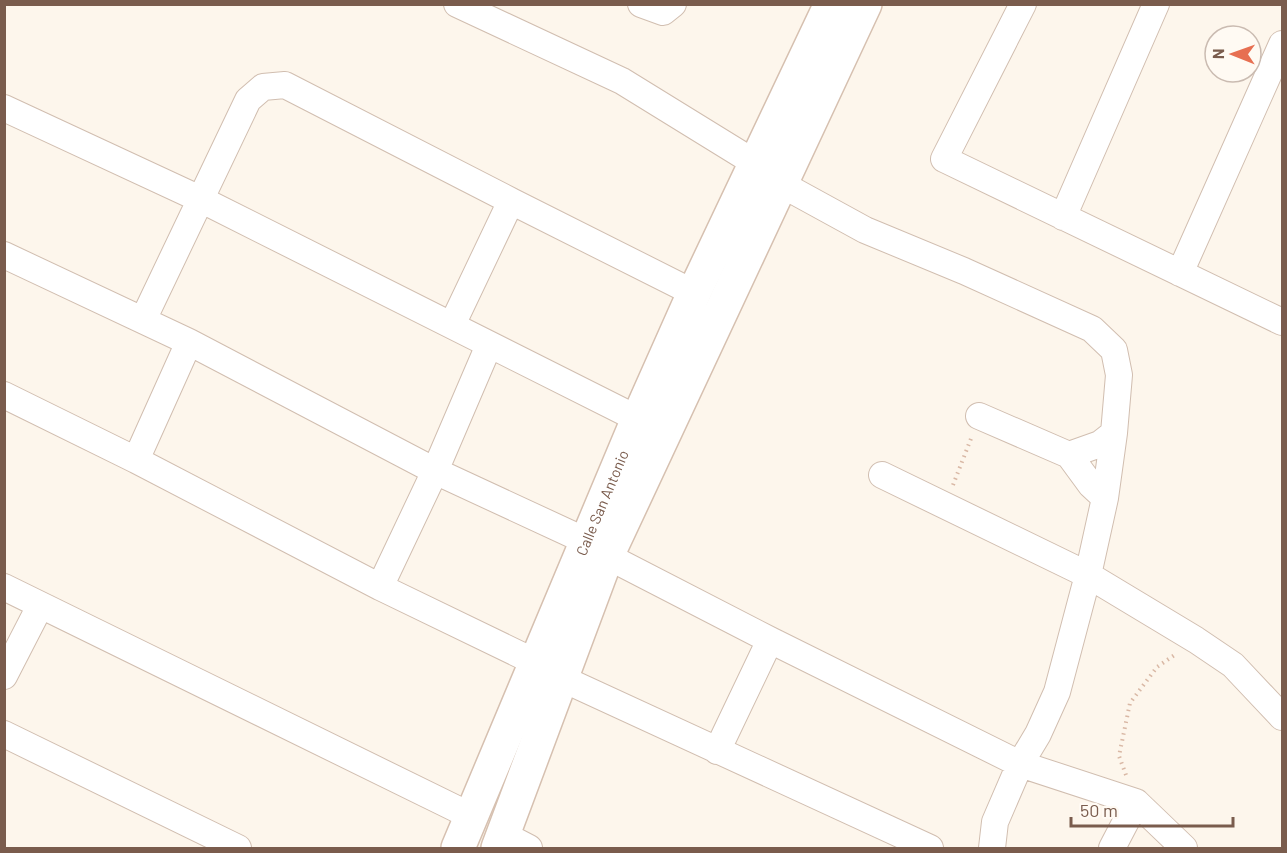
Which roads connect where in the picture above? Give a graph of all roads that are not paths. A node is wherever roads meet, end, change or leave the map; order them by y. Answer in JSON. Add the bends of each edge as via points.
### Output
{"nodes":[{"id":1,"x":457,"y":4,"type":"edge"},
{"id":2,"x":641,"y":4,"type":"edge"},
{"id":3,"x":674,"y":4,"type":"edge"},
{"id":4,"x":831,"y":4,"type":"edge"},
{"id":5,"x":865,"y":4,"type":"edge"},
{"id":6,"x":1023,"y":4,"type":"edge"},
{"id":7,"x":1156,"y":4,"type":"edge"},
{"id":8,"x":1282,"y":44,"type":"edge"},
{"id":9,"x":4,"y":108,"type":"edge"},
{"id":10,"x":755,"y":163,"type":"junction"},
{"id":11,"x":781,"y":184,"type":"junction"},
{"id":12,"x":200,"y":199,"type":"junction"},
{"id":13,"x":511,"y":201,"type":"junction"},
{"id":14,"x":1063,"y":217,"type":"junction"},
{"id":15,"x":4,"y":255,"type":"edge"},
{"id":16,"x":1180,"y":273,"type":"junction"},
{"id":17,"x":694,"y":293,"type":"junction"},
{"id":18,"x":143,"y":320,"type":"junction"},
{"id":19,"x":1282,"y":322,"type":"edge"},
{"id":20,"x":452,"y":326,"type":"junction"},
{"id":21,"x":189,"y":342,"type":"junction"},
{"id":22,"x":489,"y":345,"type":"junction"},
{"id":23,"x":4,"y":395,"type":"edge"},
{"id":24,"x":980,"y":416,"type":"road end"},
{"id":25,"x":638,"y":419,"type":"junction"},
{"id":26,"x":1114,"y":434,"type":"junction"},
{"id":27,"x":1069,"y":455,"type":"junction"},
{"id":28,"x":136,"y":460,"type":"junction"},
{"id":29,"x":435,"y":471,"type":"junction"},
{"id":30,"x":882,"y":475,"type":"dead end"},
{"id":31,"x":1105,"y":498,"type":"junction"},
{"id":32,"x":597,"y":549,"type":"junction"},
{"id":33,"x":1088,"y":575,"type":"junction"},
{"id":34,"x":4,"y":587,"type":"edge"},
{"id":35,"x":380,"y":587,"type":"junction"},
{"id":36,"x":40,"y":606,"type":"junction"},
{"id":37,"x":770,"y":640,"type":"junction"},
{"id":38,"x":535,"y":662,"type":"junction"},
{"id":39,"x":4,"y":676,"type":"edge"},
{"id":40,"x":562,"y":679,"type":"junction"},
{"id":41,"x":1282,"y":717,"type":"edge"},
{"id":42,"x":4,"y":734,"type":"edge"},
{"id":43,"x":717,"y":751,"type":"junction"},
{"id":44,"x":1020,"y":764,"type":"junction"},
{"id":45,"x":1136,"y":802,"type":"junction"},
{"id":46,"x":471,"y":816,"type":"junction"},
{"id":47,"x":510,"y":844,"type":"edge"},
{"id":48,"x":238,"y":849,"type":"edge"},
{"id":49,"x":458,"y":849,"type":"edge"},
{"id":50,"x":930,"y":849,"type":"edge"},
{"id":51,"x":992,"y":849,"type":"edge"},
{"id":52,"x":1112,"y":849,"type":"edge"},
{"id":53,"x":1184,"y":849,"type":"edge"}],
"edges":[{"from":1,"to":10,"type":"street","via":[[622,81]]},
{"from":2,"to":3,"type":"street","via":[[663,12]]},
{"from":4,"to":10,"type":"street","name":"Calle San Antonio"},
{"from":5,"to":11,"type":"street","name":"Calle San Antonio"},
{"from":6,"to":14,"type":"street","via":[[944,159]]},
{"from":7,"to":14,"type":"street"},
{"from":8,"to":16,"type":"street"},
{"from":9,"to":12,"type":"street"},
{"from":10,"to":11,"type":"street"},
{"from":10,"to":17,"type":"street","name":"Calle San Antonio"},
{"from":11,"to":26,"type":"street","via":[[865,230],[1092,329],[1114,350],[1119,375]]},
{"from":11,"to":32,"type":"street","name":"Calle San Antonio"},
{"from":12,"to":13,"type":"street","via":[[248,100],[264,87],[285,85]]},
{"from":12,"to":18,"type":"street"},
{"from":12,"to":20,"type":"street"},
{"from":13,"to":17,"type":"street"},
{"from":13,"to":20,"type":"street"},
{"from":14,"to":16,"type":"street"},
{"from":15,"to":18,"type":"street"},
{"from":16,"to":19,"type":"street"},
{"from":17,"to":25,"type":"street","name":"Calle San Antonio"},
{"from":18,"to":21,"type":"street"},
{"from":20,"to":22,"type":"street"},
{"from":21,"to":28,"type":"street"},
{"from":21,"to":29,"type":"street"},
{"from":22,"to":25,"type":"street"},
{"from":22,"to":29,"type":"street"},
{"from":23,"to":28,"type":"street"},
{"from":24,"to":27,"type":"street"},
{"from":25,"to":32,"type":"street","name":"Calle San Antonio"},
{"from":26,"to":27,"type":"street","via":[[1100,444]]},
{"from":26,"to":31,"type":"street"},
{"from":27,"to":31,"type":"street"},
{"from":28,"to":35,"type":"street"},
{"from":29,"to":32,"type":"street"},
{"from":29,"to":35,"type":"street"},
{"from":30,"to":33,"type":"street"},
{"from":31,"to":33,"type":"street"},
{"from":32,"to":37,"type":"street"},
{"from":32,"to":38,"type":"street","name":"Calle San Antonio"},
{"from":32,"to":40,"type":"street","name":"Calle San Antonio"},
{"from":33,"to":41,"type":"street","via":[[1233,666]]},
{"from":33,"to":44,"type":"street","via":[[1057,692]]},
{"from":34,"to":36,"type":"street"},
{"from":35,"to":38,"type":"street"},
{"from":36,"to":39,"type":"street"},
{"from":36,"to":46,"type":"street"},
{"from":37,"to":43,"type":"street"},
{"from":37,"to":44,"type":"street"},
{"from":38,"to":46,"type":"street","name":"Calle San Antonio"},
{"from":40,"to":43,"type":"street"},
{"from":40,"to":47,"type":"street","name":"Calle San Antonio"},
{"from":42,"to":48,"type":"street"},
{"from":43,"to":50,"type":"street"},
{"from":44,"to":45,"type":"street"},
{"from":44,"to":51,"type":"street","via":[[994,822]]},
{"from":45,"to":52,"type":"street"},
{"from":45,"to":53,"type":"street"},
{"from":46,"to":49,"type":"street","name":"Calle San Antonio"}]}
